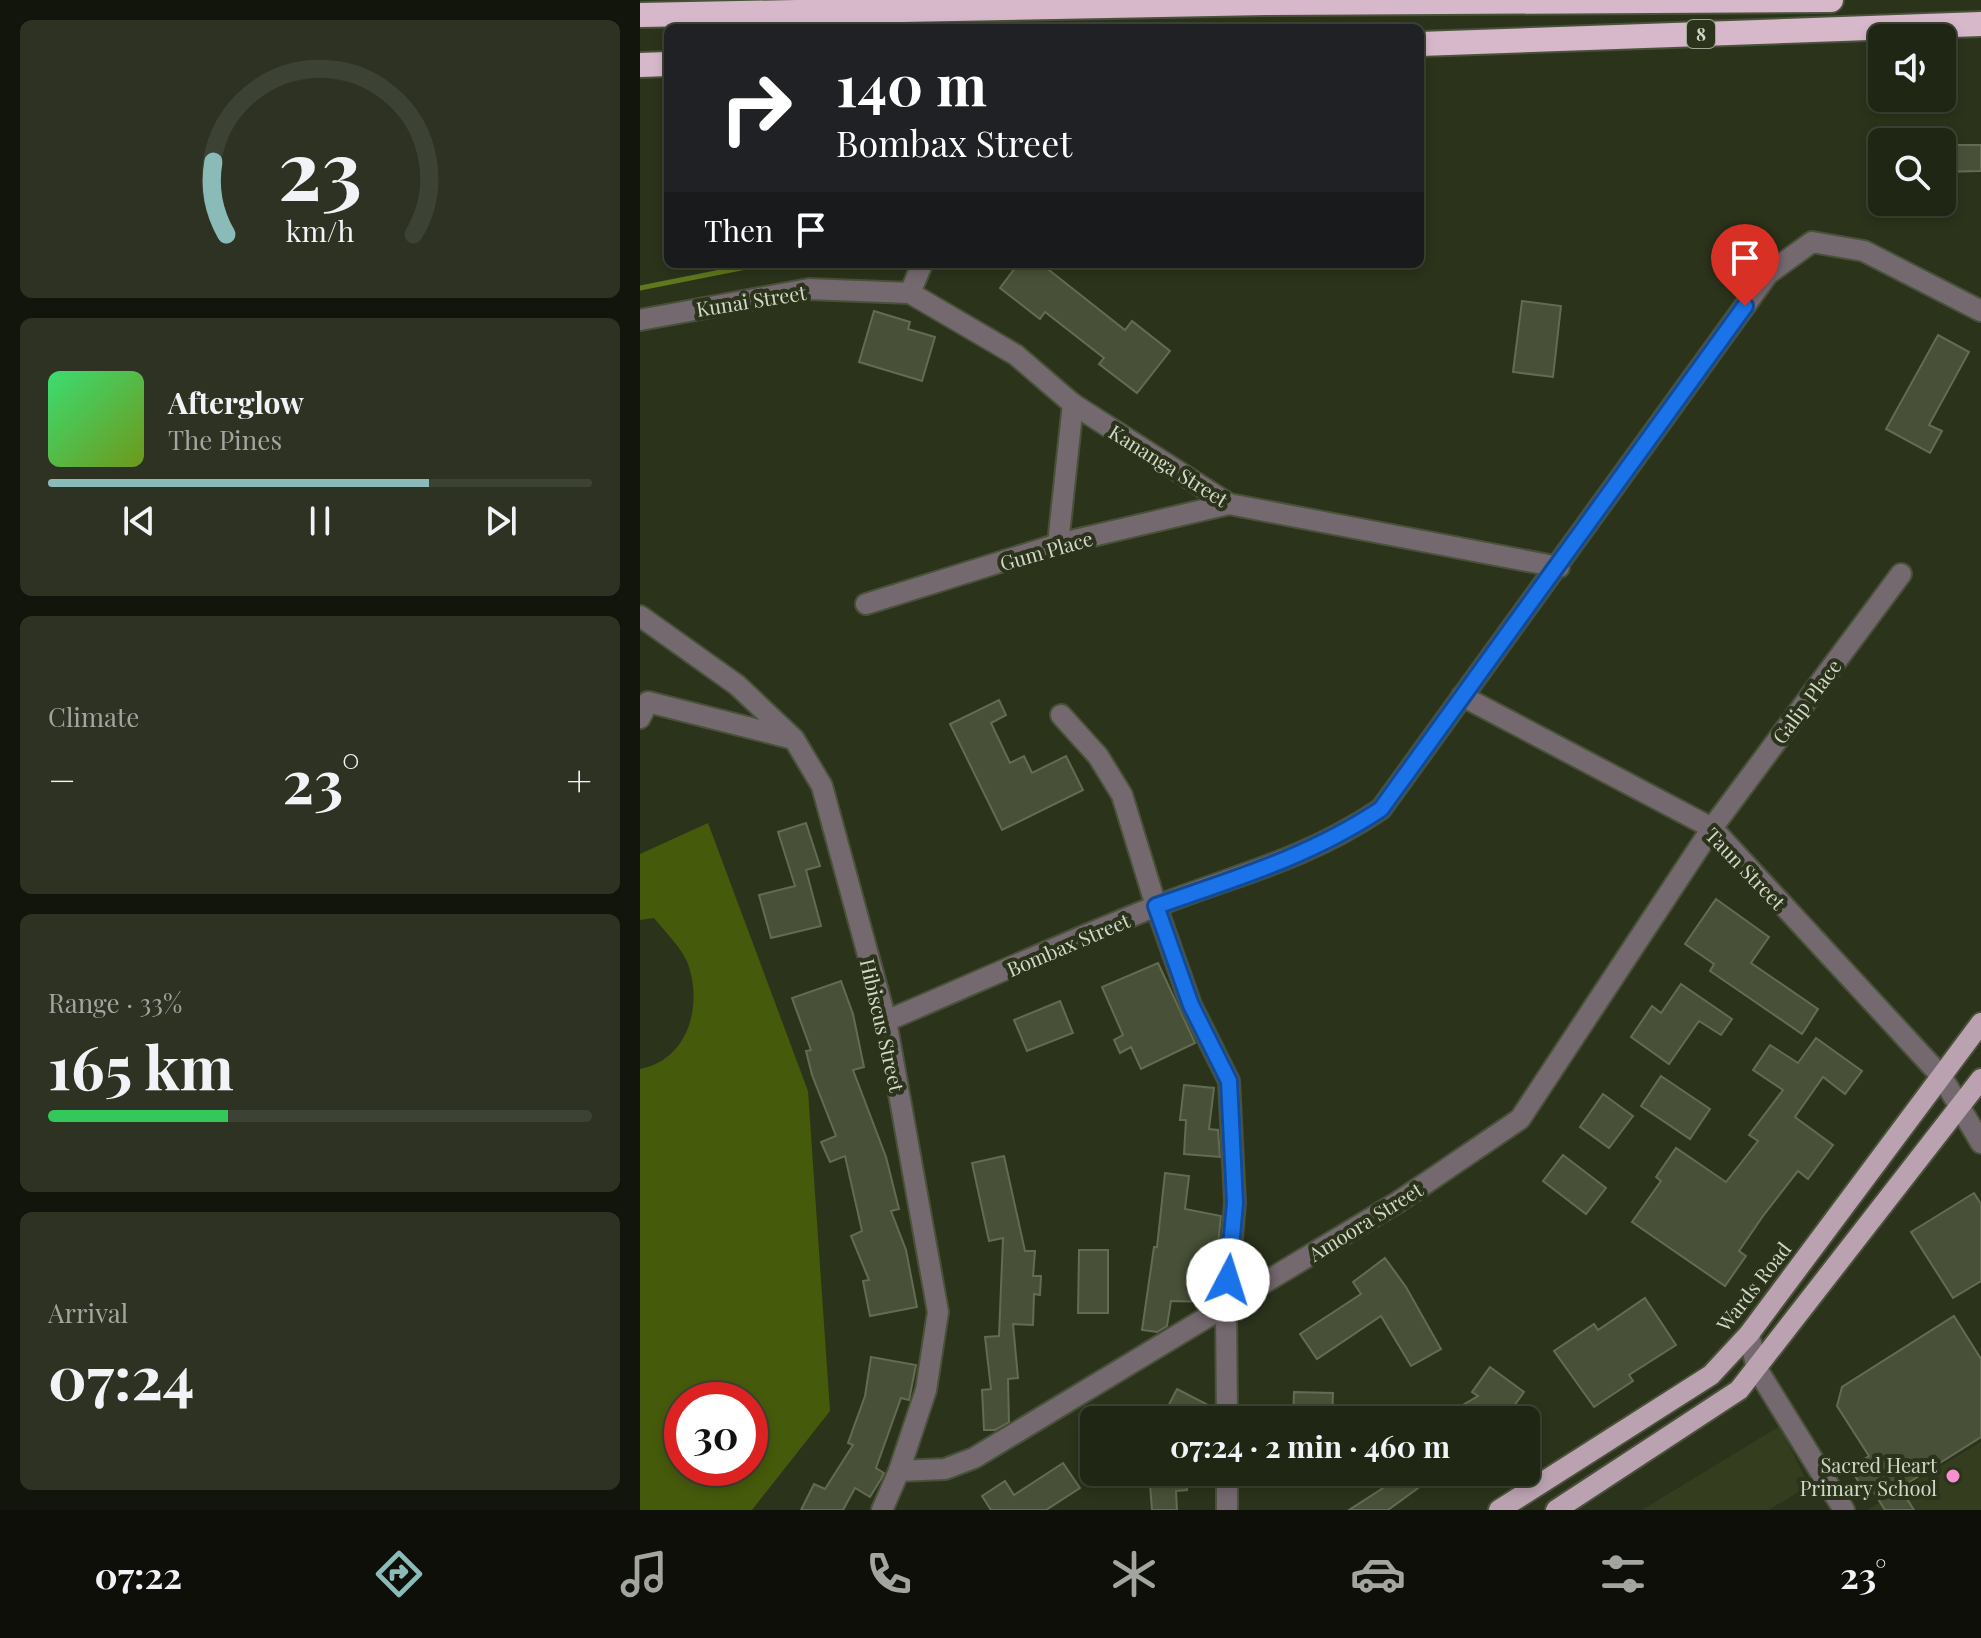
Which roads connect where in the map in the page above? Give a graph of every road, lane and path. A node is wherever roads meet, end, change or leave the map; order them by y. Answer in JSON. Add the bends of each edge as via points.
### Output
{"nodes":[{"id":1,"x":1831,"y":0,"type":"edge"},
{"id":2,"x":1028,"y":4,"type":"edge"},
{"id":3,"x":640,"y":15,"type":"edge"},
{"id":4,"x":1981,"y":24,"type":"edge"},
{"id":5,"x":1424,"y":44,"type":"edge"},
{"id":6,"x":664,"y":64,"type":"edge"},
{"id":7,"x":640,"y":65,"type":"edge"},
{"id":8,"x":920,"y":268,"type":"edge"},
{"id":9,"x":910,"y":293,"type":"junction"},
{"id":10,"x":1981,"y":311,"type":"edge"},
{"id":11,"x":640,"y":320,"type":"edge"},
{"id":12,"x":1073,"y":404,"type":"junction"},
{"id":13,"x":1229,"y":504,"type":"junction"},
{"id":14,"x":1058,"y":544,"type":"junction"},
{"id":15,"x":1559,"y":567,"type":"junction"},
{"id":16,"x":1901,"y":574,"type":"dead end"},
{"id":17,"x":866,"y":604,"type":"dead end"},
{"id":18,"x":640,"y":616,"type":"edge"},
{"id":19,"x":1462,"y":696,"type":"junction"},
{"id":20,"x":1061,"y":715,"type":"dead end"},
{"id":21,"x":640,"y":718,"type":"edge"},
{"id":22,"x":794,"y":739,"type":"junction"},
{"id":23,"x":1712,"y":828,"type":"junction"},
{"id":24,"x":1156,"y":906,"type":"junction"},
{"id":25,"x":886,"y":1021,"type":"junction"},
{"id":26,"x":1981,"y":1023,"type":"edge"},
{"id":27,"x":1942,"y":1077,"type":"junction"},
{"id":28,"x":1981,"y":1079,"type":"edge"},
{"id":29,"x":1959,"y":1108,"type":"junction"},
{"id":30,"x":1981,"y":1143,"type":"edge"},
{"id":31,"x":1226,"y":1305,"type":"junction"},
{"id":32,"x":1749,"y":1334,"type":"junction"},
{"id":33,"x":1757,"y":1369,"type":"junction"},
{"id":34,"x":1227,"y":1406,"type":"edge"},
{"id":35,"x":899,"y":1471,"type":"junction"},
{"id":36,"x":1227,"y":1486,"type":"edge"},
{"id":37,"x":882,"y":1510,"type":"edge"},
{"id":38,"x":1227,"y":1510,"type":"edge"},
{"id":39,"x":1499,"y":1510,"type":"edge"},
{"id":40,"x":1556,"y":1510,"type":"edge"},
{"id":41,"x":1844,"y":1510,"type":"edge"}],
"edges":[{"from":1,"to":2,"type":"highway","number":"8"},
{"from":2,"to":3,"type":"highway","number":"8"},
{"from":4,"to":5,"type":"highway","number":"8"},
{"from":6,"to":7,"type":"highway"},
{"from":8,"to":9,"type":"street"},
{"from":9,"to":11,"type":"street","name":"Kunai Street","via":[[809,289]]},
{"from":9,"to":12,"type":"street","name":"Kananga Street","via":[[1016,355]]},
{"from":10,"to":15,"type":"street","name":"Bombax Street","via":[[1864,251],[1812,242],[1768,274]]},
{"from":12,"to":13,"type":"street","name":"Kananga Street"},
{"from":12,"to":14,"type":"street"},
{"from":13,"to":14,"type":"street","name":"Gum Place"},
{"from":13,"to":15,"type":"street","name":"Kananga Street"},
{"from":14,"to":17,"type":"street","name":"Gum Place"},
{"from":15,"to":19,"type":"street","name":"Bombax Street"},
{"from":16,"to":23,"type":"street","name":"Galip Place"},
{"from":18,"to":22,"type":"street","name":"Hibiscus Street","via":[[737,685]]},
{"from":19,"to":23,"type":"street","name":"Taun Street"},
{"from":19,"to":24,"type":"street","name":"Bombax Street","via":[[1381,809],[1291,860]]},
{"from":20,"to":24,"type":"street","via":[[1098,756],[1122,795]]},
{"from":21,"to":22,"type":"street","via":[[648,702]]},
{"from":22,"to":25,"type":"street","name":"Hibiscus Street","via":[[822,786]]},
{"from":23,"to":27,"type":"street","name":"Taun Street"},
{"from":23,"to":31,"type":"street","name":"Amoora Street","via":[[1520,1119],[1433,1179]]},
{"from":24,"to":25,"type":"street","name":"Bombax Street"},
{"from":24,"to":31,"type":"street","via":[[1191,1005],[1229,1081],[1235,1203]]},
{"from":25,"to":35,"type":"street","name":"Hibiscus Street","via":[[938,1312],[926,1390]]},
{"from":26,"to":27,"type":"main road","name":"Wards Road"},
{"from":27,"to":29,"type":"street","name":"Taun Street"},
{"from":27,"to":32,"type":"main road","name":"Wards Road"},
{"from":28,"to":29,"type":"main road"},
{"from":29,"to":30,"type":"street","name":"Taun Street"},
{"from":29,"to":33,"type":"main road"},
{"from":31,"to":34,"type":"street"},
{"from":31,"to":35,"type":"street","name":"Amoora Street","via":[[974,1458],[945,1469]]},
{"from":32,"to":33,"type":"street"},
{"from":32,"to":39,"type":"main road","name":"Wards Road","via":[[1711,1375]]},
{"from":33,"to":40,"type":"main road","via":[[1717,1406]]},
{"from":33,"to":41,"type":"street"},
{"from":35,"to":37,"type":"street","name":"Hibiscus Street"},
{"from":36,"to":38,"type":"street"}]}
